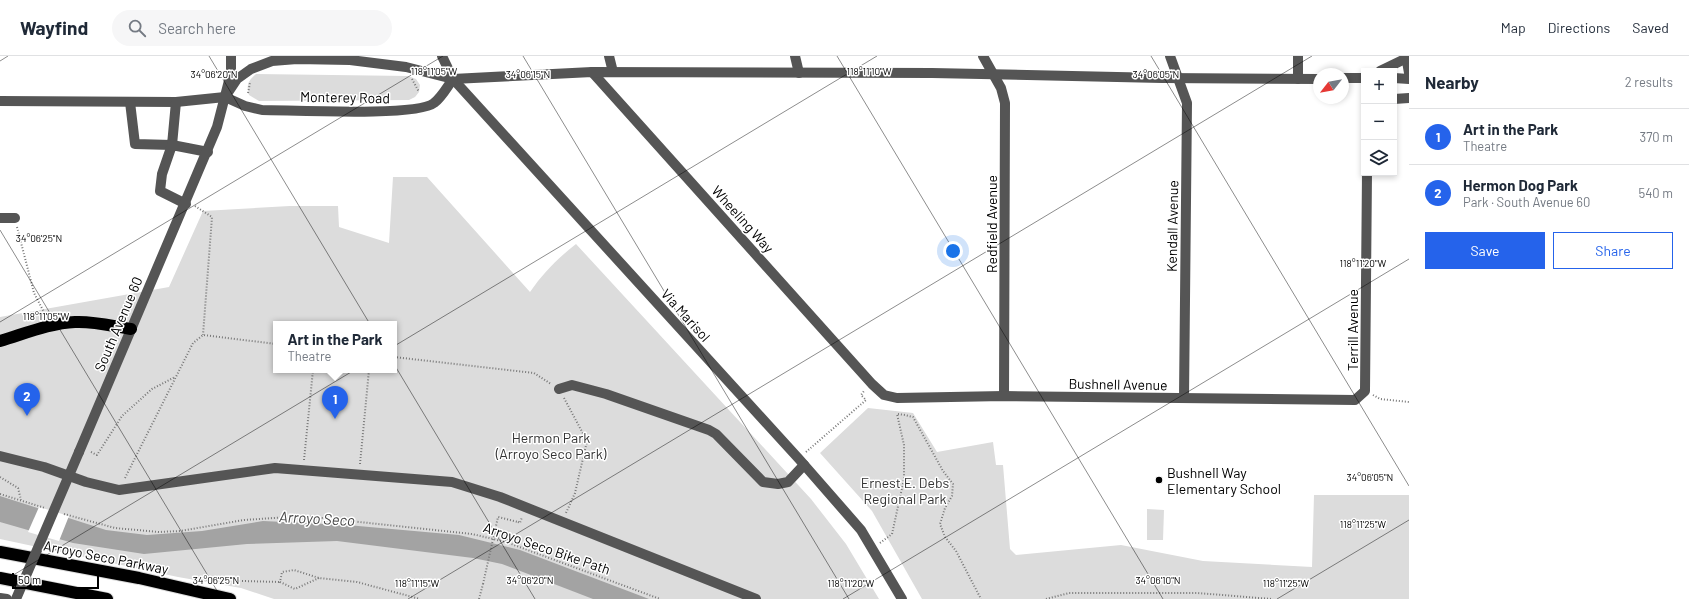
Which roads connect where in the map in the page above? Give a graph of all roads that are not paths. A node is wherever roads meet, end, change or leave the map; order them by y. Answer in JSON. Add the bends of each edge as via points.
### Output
{"nodes":[{"id":1,"x":231,"y":56,"type":"edge"},
{"id":2,"x":442,"y":56,"type":"edge"},
{"id":3,"x":608,"y":56,"type":"edge"},
{"id":4,"x":795,"y":56,"type":"edge"},
{"id":5,"x":983,"y":56,"type":"edge"},
{"id":6,"x":1170,"y":56,"type":"edge"},
{"id":7,"x":1298,"y":56,"type":"edge"},
{"id":8,"x":1407,"y":57,"type":"edge"},
{"id":9,"x":323,"y":58,"type":"edge"},
{"id":10,"x":1386,"y":68,"type":"edge"},
{"id":11,"x":592,"y":72,"type":"junction"},
{"id":12,"x":613,"y":72,"type":"junction"},
{"id":13,"x":799,"y":73,"type":"junction"},
{"id":14,"x":1409,"y":73,"type":"edge"},
{"id":15,"x":993,"y":76,"type":"junction"},
{"id":16,"x":1179,"y":78,"type":"junction"},
{"id":17,"x":1349,"y":78,"type":"edge"},
{"id":18,"x":1361,"y":78,"type":"edge"},
{"id":19,"x":1397,"y":78,"type":"edge"},
{"id":20,"x":1409,"y":78,"type":"edge"},
{"id":21,"x":453,"y":79,"type":"junction"},
{"id":22,"x":1298,"y":79,"type":"junction"},
{"id":23,"x":1313,"y":79,"type":"edge"},
{"id":24,"x":225,"y":97,"type":"junction"},
{"id":25,"x":1409,"y":98,"type":"edge"},
{"id":26,"x":1397,"y":99,"type":"edge"},
{"id":27,"x":0,"y":101,"type":"edge"},
{"id":28,"x":130,"y":102,"type":"junction"},
{"id":29,"x":176,"y":102,"type":"junction"},
{"id":30,"x":172,"y":145,"type":"junction"},
{"id":31,"x":208,"y":152,"type":"junction"},
{"id":32,"x":1367,"y":176,"type":"edge"},
{"id":33,"x":186,"y":202,"type":"junction"},
{"id":34,"x":0,"y":218,"type":"edge"},
{"id":35,"x":15,"y":218,"type":"road end"},
{"id":36,"x":131,"y":329,"type":"junction"},
{"id":37,"x":0,"y":341,"type":"edge"},
{"id":38,"x":872,"y":384,"type":"joint"},
{"id":39,"x":559,"y":389,"type":"road end"},
{"id":40,"x":1365,"y":391,"type":"joint"},
{"id":41,"x":1004,"y":396,"type":"junction"},
{"id":42,"x":1184,"y":398,"type":"junction"},
{"id":43,"x":0,"y":456,"type":"edge"},
{"id":44,"x":802,"y":462,"type":"junction"},
{"id":45,"x":0,"y":552,"type":"edge"},
{"id":46,"x":0,"y":578,"type":"edge"},
{"id":47,"x":0,"y":598,"type":"edge"},
{"id":48,"x":7,"y":599,"type":"edge"},
{"id":49,"x":16,"y":599,"type":"edge"},
{"id":50,"x":107,"y":599,"type":"edge"},
{"id":51,"x":230,"y":599,"type":"edge"},
{"id":52,"x":756,"y":599,"type":"edge"},
{"id":53,"x":902,"y":599,"type":"edge"}],
"edges":[{"from":1,"to":24,"type":"street","name":"South Avenue 60","via":[[231,73]]},
{"from":2,"to":21,"type":"street","name":"Via Marisol"},
{"from":3,"to":12,"type":"street"},
{"from":4,"to":13,"type":"street"},
{"from":5,"to":15,"type":"street","name":"Redfield Avenue"},
{"from":6,"to":16,"type":"street","name":"Kendall Avenue"},
{"from":7,"to":22,"type":"street"},
{"from":8,"to":10,"type":"street"},
{"from":8,"to":14,"type":"street"},
{"from":9,"to":21,"type":"street","via":[[406,66]]},
{"from":9,"to":24,"type":"street","via":[[272,61],[251,69],[237,79]]},
{"from":11,"to":12,"type":"street"},
{"from":11,"to":21,"type":"street"},
{"from":11,"to":38,"type":"street","name":"Wheeling Way"},
{"from":12,"to":13,"type":"street"},
{"from":13,"to":15,"type":"street","via":[[932,73]]},
{"from":15,"to":16,"type":"street"},
{"from":15,"to":41,"type":"street","name":"Redfield Avenue","via":[[1001,88],[1005,103]]},
{"from":16,"to":22,"type":"street"},
{"from":16,"to":42,"type":"street","name":"Kendall Avenue","via":[[1187,103]]},
{"from":17,"to":18,"type":"street"},
{"from":19,"to":20,"type":"street"},
{"from":21,"to":24,"type":"street","name":"Monterey Road","via":[[434,103],[427,107],[390,112],[262,110]]},
{"from":21,"to":44,"type":"street","name":"Via Marisol"},
{"from":22,"to":23,"type":"street"},
{"from":24,"to":29,"type":"street"},
{"from":24,"to":31,"type":"street","name":"South Avenue 60"},
{"from":25,"to":26,"type":"street"},
{"from":27,"to":28,"type":"street"},
{"from":28,"to":29,"type":"street"},
{"from":28,"to":30,"type":"street","via":[[135,144]]},
{"from":29,"to":30,"type":"street"},
{"from":30,"to":31,"type":"street"},
{"from":30,"to":33,"type":"street","via":[[162,174],[160,191]]},
{"from":31,"to":33,"type":"street","name":"South Avenue 60"},
{"from":32,"to":40,"type":"street","name":"Terrill Avenue"},
{"from":33,"to":36,"type":"street","name":"South Avenue 60"},
{"from":34,"to":35,"type":"street"},
{"from":36,"to":37,"type":"highway","via":[[97,322],[75,322],[51,326]]},
{"from":36,"to":49,"type":"street","name":"South Avenue 60","bridge":true},
{"from":38,"to":41,"type":"street","name":"Bushnell Avenue","via":[[884,395],[897,398]]},
{"from":39,"to":44,"type":"street","via":[[572,385],[606,394],[709,430],[763,482],[788,482]]},
{"from":40,"to":42,"type":"street","name":"Bushnell Avenue","via":[[1355,400]]},
{"from":41,"to":42,"type":"street","name":"Bushnell Avenue"},
{"from":43,"to":52,"type":"street","via":[[119,490],[275,468],[452,482],[500,497]]},
{"from":44,"to":53,"type":"street","name":"Via Marisol","via":[[861,530]]},
{"from":45,"to":51,"type":"highway","name":"Arroyo Seco Parkway","via":[[139,578]]},
{"from":46,"to":50,"type":"highway"},
{"from":47,"to":48,"type":"street"}]}
